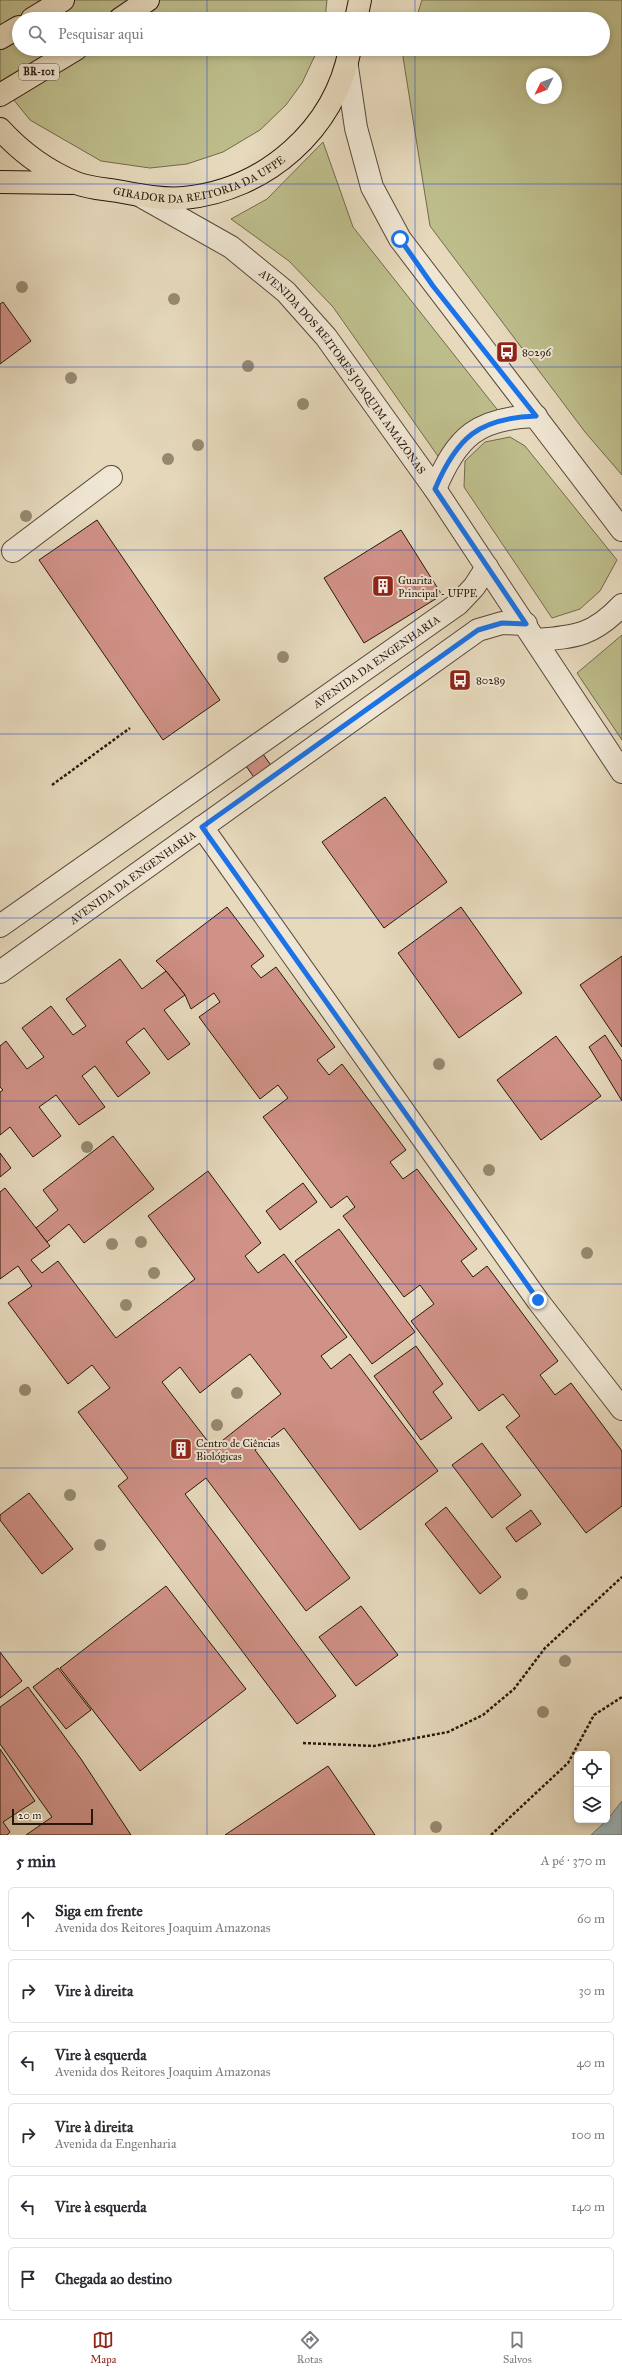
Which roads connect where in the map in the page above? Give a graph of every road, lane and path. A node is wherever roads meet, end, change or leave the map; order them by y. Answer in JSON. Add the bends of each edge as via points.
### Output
{"nodes":[{"id":1,"x":63,"y":0,"type":"edge"},
{"id":2,"x":148,"y":0,"type":"edge"},
{"id":3,"x":360,"y":0,"type":"edge"},
{"id":4,"x":43,"y":12,"type":"edge"},
{"id":5,"x":130,"y":12,"type":"edge"},
{"id":6,"x":357,"y":12,"type":"edge"},
{"id":7,"x":12,"y":31,"type":"edge"},
{"id":8,"x":0,"y":38,"type":"edge"},
{"id":9,"x":64,"y":56,"type":"edge"},
{"id":10,"x":348,"y":58,"type":"edge"},
{"id":11,"x":0,"y":95,"type":"edge"},
{"id":12,"x":0,"y":129,"type":"edge"},
{"id":13,"x":0,"y":182,"type":"edge"},
{"id":14,"x":77,"y":184,"type":"junction"},
{"id":15,"x":139,"y":196,"type":"junction"},
{"id":16,"x":536,"y":416,"type":"junction"},
{"id":17,"x":111,"y":477,"type":"dead end"},
{"id":18,"x":435,"y":489,"type":"junction"},
{"id":19,"x":622,"y":530,"type":"edge"},
{"id":20,"x":13,"y":551,"type":"dead end"},
{"id":21,"x":487,"y":567,"type":"junction"},
{"id":22,"x":622,"y":605,"type":"edge"},
{"id":23,"x":532,"y":632,"type":"junction"},
{"id":24,"x":130,"y":728,"type":"dead end"},
{"id":25,"x":622,"y":772,"type":"edge"},
{"id":26,"x":52,"y":785,"type":"dead end"},
{"id":27,"x":202,"y":827,"type":"junction"},
{"id":28,"x":0,"y":926,"type":"edge"},
{"id":29,"x":0,"y":972,"type":"edge"},
{"id":30,"x":622,"y":1409,"type":"edge"},
{"id":31,"x":622,"y":1577,"type":"edge"},
{"id":32,"x":622,"y":1697,"type":"edge"},
{"id":33,"x":303,"y":1743,"type":"dead end"},
{"id":34,"x":490,"y":1835,"type":"edge"}],
"edges":[{"from":1,"to":4,"type":"main road"},
{"from":2,"to":5,"type":"main road"},
{"from":3,"to":6,"type":"main road"},
{"from":7,"to":8,"type":"main road"},
{"from":9,"to":11,"type":"main road","number":"BR-101"},
{"from":10,"to":15,"type":"main road","name":"GIRADOR DA REITORIA DA UFPE","via":[[325,114],[302,143],[268,170],[227,189],[213,192],[183,198]]},
{"from":10,"to":16,"type":"street","via":[[356,128],[372,187],[400,239],[433,286]]},
{"from":12,"to":14,"type":"main road","name":"GIRADOR DA REITORIA DA UFPE","via":[[45,167]]},
{"from":13,"to":14,"type":"main road"},
{"from":14,"to":15,"type":"main road","name":"GIRADOR DA REITORIA DA UFPE"},
{"from":15,"to":18,"type":"street","name":"AVENIDA DOS REITORES JOAQUIM AMAZONAS","via":[[231,246],[286,292],[326,337]]},
{"from":16,"to":18,"type":"street","via":[[503,419],[484,426],[462,441],[446,463]]},
{"from":16,"to":19,"type":"street"},
{"from":17,"to":20,"type":"street"},
{"from":18,"to":21,"type":"street","name":"AVENIDA DOS REITORES JOAQUIM AMAZONAS"},
{"from":21,"to":23,"type":"street","name":"AVENIDA DOS REITORES JOAQUIM AMAZONAS"},
{"from":21,"to":28,"type":"street","name":"AVENIDA DA ENGENHARIA","via":[[474,587],[458,604]]},
{"from":22,"to":23,"type":"street","name":"AVENIDA DA ENGENHARIA","via":[[607,622],[574,637]]},
{"from":23,"to":25,"type":"street","name":"AVENIDA DOS REITORES JOAQUIM AMAZONAS"},
{"from":23,"to":27,"type":"street","name":"AVENIDA DA ENGENHARIA","via":[[502,623],[478,630]]},
{"from":24,"to":26,"type":"path"},
{"from":27,"to":29,"type":"street","name":"AVENIDA DA ENGENHARIA"},
{"from":27,"to":30,"type":"street","via":[[538,1300]]},
{"from":31,"to":33,"type":"path","via":[[545,1648],[514,1689],[483,1715],[448,1732],[374,1746]]},
{"from":32,"to":34,"type":"path","via":[[594,1715],[568,1763]]}]}
